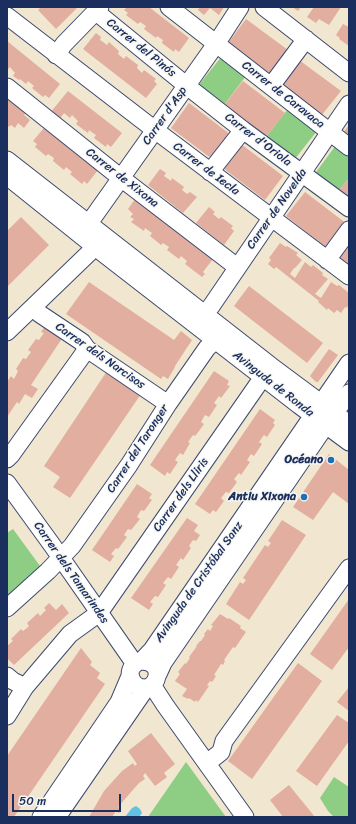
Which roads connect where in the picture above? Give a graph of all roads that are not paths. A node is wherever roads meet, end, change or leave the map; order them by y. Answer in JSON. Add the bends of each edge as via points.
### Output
{"nodes":[{"id":1,"x":169,"y":7,"type":"edge"},
{"id":2,"x":240,"y":7,"type":"edge"},
{"id":3,"x":264,"y":7,"type":"edge"},
{"id":4,"x":98,"y":9,"type":"edge"},
{"id":5,"x":7,"y":16,"type":"edge"},
{"id":6,"x":306,"y":39,"type":"junction"},
{"id":7,"x":216,"y":44,"type":"junction"},
{"id":8,"x":56,"y":55,"type":"junction"},
{"id":9,"x":349,"y":73,"type":"edge"},
{"id":10,"x":187,"y":86,"type":"junction"},
{"id":11,"x":271,"y":86,"type":"junction"},
{"id":12,"x":7,"y":87,"type":"edge"},
{"id":13,"x":349,"y":104,"type":"edge"},
{"id":14,"x":155,"y":130,"type":"junction"},
{"id":15,"x":243,"y":130,"type":"junction"},
{"id":16,"x":330,"y":132,"type":"junction"},
{"id":17,"x":349,"y":147,"type":"edge"},
{"id":18,"x":7,"y":160,"type":"edge"},
{"id":19,"x":210,"y":172,"type":"junction"},
{"id":20,"x":302,"y":173,"type":"junction"},
{"id":21,"x":121,"y":178,"type":"junction"},
{"id":22,"x":11,"y":184,"type":"edge"},
{"id":23,"x":349,"y":208,"type":"edge"},
{"id":24,"x":271,"y":218,"type":"junction"},
{"id":25,"x":349,"y":230,"type":"edge"},
{"id":26,"x":88,"y":235,"type":"junction"},
{"id":27,"x":327,"y":260,"type":"junction"},
{"id":28,"x":237,"y":267,"type":"junction"},
{"id":29,"x":349,"y":276,"type":"edge"},
{"id":30,"x":33,"y":307,"type":"junction"},
{"id":31,"x":200,"y":320,"type":"junction"},
{"id":32,"x":7,"y":332,"type":"edge"},
{"id":33,"x":216,"y":340,"type":"junction"},
{"id":34,"x":87,"y":349,"type":"junction"},
{"id":35,"x":349,"y":363,"type":"edge"},
{"id":36,"x":263,"y":377,"type":"junction"},
{"id":37,"x":349,"y":393,"type":"edge"},
{"id":38,"x":168,"y":404,"type":"junction"},
{"id":39,"x":324,"y":414,"type":"junction"},
{"id":40,"x":349,"y":424,"type":"edge"},
{"id":41,"x":349,"y":442,"type":"edge"},
{"id":42,"x":7,"y":459,"type":"edge"},
{"id":43,"x":7,"y":483,"type":"edge"},
{"id":44,"x":61,"y":559,"type":"junction"},
{"id":45,"x":349,"y":568,"type":"edge"},
{"id":46,"x":7,"y":608,"type":"edge"},
{"id":47,"x":99,"y":613,"type":"junction"},
{"id":48,"x":135,"y":667,"type":"junction"},
{"id":49,"x":7,"y":676,"type":"edge"},
{"id":50,"x":152,"y":682,"type":"junction"},
{"id":51,"x":25,"y":687,"type":"junction"},
{"id":52,"x":7,"y":716,"type":"edge"},
{"id":53,"x":207,"y":763,"type":"junction"},
{"id":54,"x":41,"y":817,"type":"edge"},
{"id":55,"x":57,"y":817,"type":"edge"},
{"id":56,"x":245,"y":817,"type":"edge"}],
"edges":[{"from":1,"to":7,"type":"street","name":"Carrer de Caravaca"},
{"from":2,"to":7,"type":"street","name":"Carrer d'Asp"},
{"from":3,"to":6,"type":"street"},
{"from":4,"to":8,"type":"street"},
{"from":4,"to":10,"type":"street","name":"Carrer del Pinós"},
{"from":5,"to":8,"type":"street","name":"Carrer de Iecla"},
{"from":6,"to":9,"type":"street"},
{"from":6,"to":11,"type":"street"},
{"from":7,"to":10,"type":"street","name":"Carrer d'Asp"},
{"from":7,"to":11,"type":"street","name":"Carrer de Caravaca"},
{"from":8,"to":14,"type":"street","name":"Carrer de Iecla"},
{"from":10,"to":14,"type":"street","name":"Carrer d'Asp"},
{"from":10,"to":15,"type":"street","name":"Carrer d'Oriola"},
{"from":11,"to":16,"type":"street","name":"Carrer de Caravaca"},
{"from":12,"to":21,"type":"street","name":"Carrer de Xixona"},
{"from":13,"to":16,"type":"street","name":"Carrer de Novelda"},
{"from":14,"to":19,"type":"street","name":"Carrer de Iecla"},
{"from":14,"to":21,"type":"street","name":"Carrer d'Asp"},
{"from":15,"to":19,"type":"street"},
{"from":15,"to":20,"type":"street","name":"Carrer d'Oriola"},
{"from":16,"to":17,"type":"street","name":"Carrer de Caravaca"},
{"from":16,"to":20,"type":"street","name":"Carrer de Novelda"},
{"from":18,"to":26,"type":"street","name":"Avinguda de Ronda"},
{"from":19,"to":24,"type":"street","name":"Carrer de Iecla"},
{"from":20,"to":23,"type":"street","name":"Carrer d'Oriola"},
{"from":20,"to":24,"type":"street","name":"Carrer de Novelda"},
{"from":21,"to":26,"type":"street","name":"Carrer d'Asp"},
{"from":21,"to":28,"type":"street","name":"Carrer de Xixona"},
{"from":22,"to":26,"type":"street","name":"Avinguda de Ronda"},
{"from":24,"to":27,"type":"street","name":"Carrer de Iecla"},
{"from":24,"to":28,"type":"street","name":"Carrer de Novelda"},
{"from":25,"to":27,"type":"street"},
{"from":26,"to":30,"type":"street","name":"Carrer d'Asp","via":[[89,253]]},
{"from":26,"to":31,"type":"street","name":"Avinguda de Ronda"},
{"from":27,"to":29,"type":"street","name":"Carrer de Iecla"},
{"from":28,"to":31,"type":"street","name":"Carrer de Novelda"},
{"from":30,"to":32,"type":"street","name":"Carrer d'Asp"},
{"from":30,"to":34,"type":"street","name":"Carrer dels Narcisos","via":[[82,342]]},
{"from":31,"to":33,"type":"street","name":"Avinguda de Ronda"},
{"from":31,"to":39,"type":"street","name":"Avinguda de Ronda","via":[[271,366]]},
{"from":33,"to":36,"type":"street","name":"Avinguda de Ronda"},
{"from":33,"to":38,"type":"street","name":"Carrer del Taronger","via":[[207,348]]},
{"from":34,"to":38,"type":"street","name":"Carrer dels Narcisos"},
{"from":34,"to":42,"type":"street"},
{"from":35,"to":39,"type":"street","name":"Avinguda de Cristóbal Sanz"},
{"from":36,"to":39,"type":"street","name":"Avinguda de Ronda"},
{"from":36,"to":47,"type":"street","name":"Carrer dels Lliris"},
{"from":37,"to":39,"type":"street","name":"Avinguda de Cristóbal Sanz"},
{"from":38,"to":44,"type":"street","name":"Carrer del Taronger","via":[[129,465]]},
{"from":39,"to":40,"type":"street","name":"Avinguda de Ronda"},
{"from":39,"to":41,"type":"street","name":"Avinguda de Ronda"},
{"from":39,"to":48,"type":"street","name":"Avinguda de Cristóbal Sanz","via":[[152,650]]},
{"from":39,"to":50,"type":"street","name":"Avinguda de Cristóbal Sanz"},
{"from":43,"to":44,"type":"street","name":"Carrer dels Tamarindes"},
{"from":44,"to":46,"type":"street","name":"Carrer del Taronger"},
{"from":44,"to":47,"type":"street","name":"Carrer dels Tamarindes"},
{"from":45,"to":53,"type":"street","via":[[224,741],[221,752]]},
{"from":47,"to":48,"type":"street","name":"Carrer dels Tamarindes"},
{"from":47,"to":51,"type":"street","name":"Carrer dels Lliris","via":[[70,634]]},
{"from":48,"to":50,"type":"street","via":[[132,681],[135,685],[140,688]]},
{"from":48,"to":50,"type":"street","via":[[147,661],[152,664],[156,668]]},
{"from":48,"to":54,"type":"street","name":"Avinguda de Cristóbal Sanz","via":[[119,702]]},
{"from":49,"to":51,"type":"street"},
{"from":50,"to":53,"type":"street","via":[[165,705]]},
{"from":50,"to":55,"type":"street","name":"Avinguda de Cristóbal Sanz"},
{"from":51,"to":52,"type":"street","name":"Carrer dels Lliris"},
{"from":53,"to":56,"type":"street"}]}
